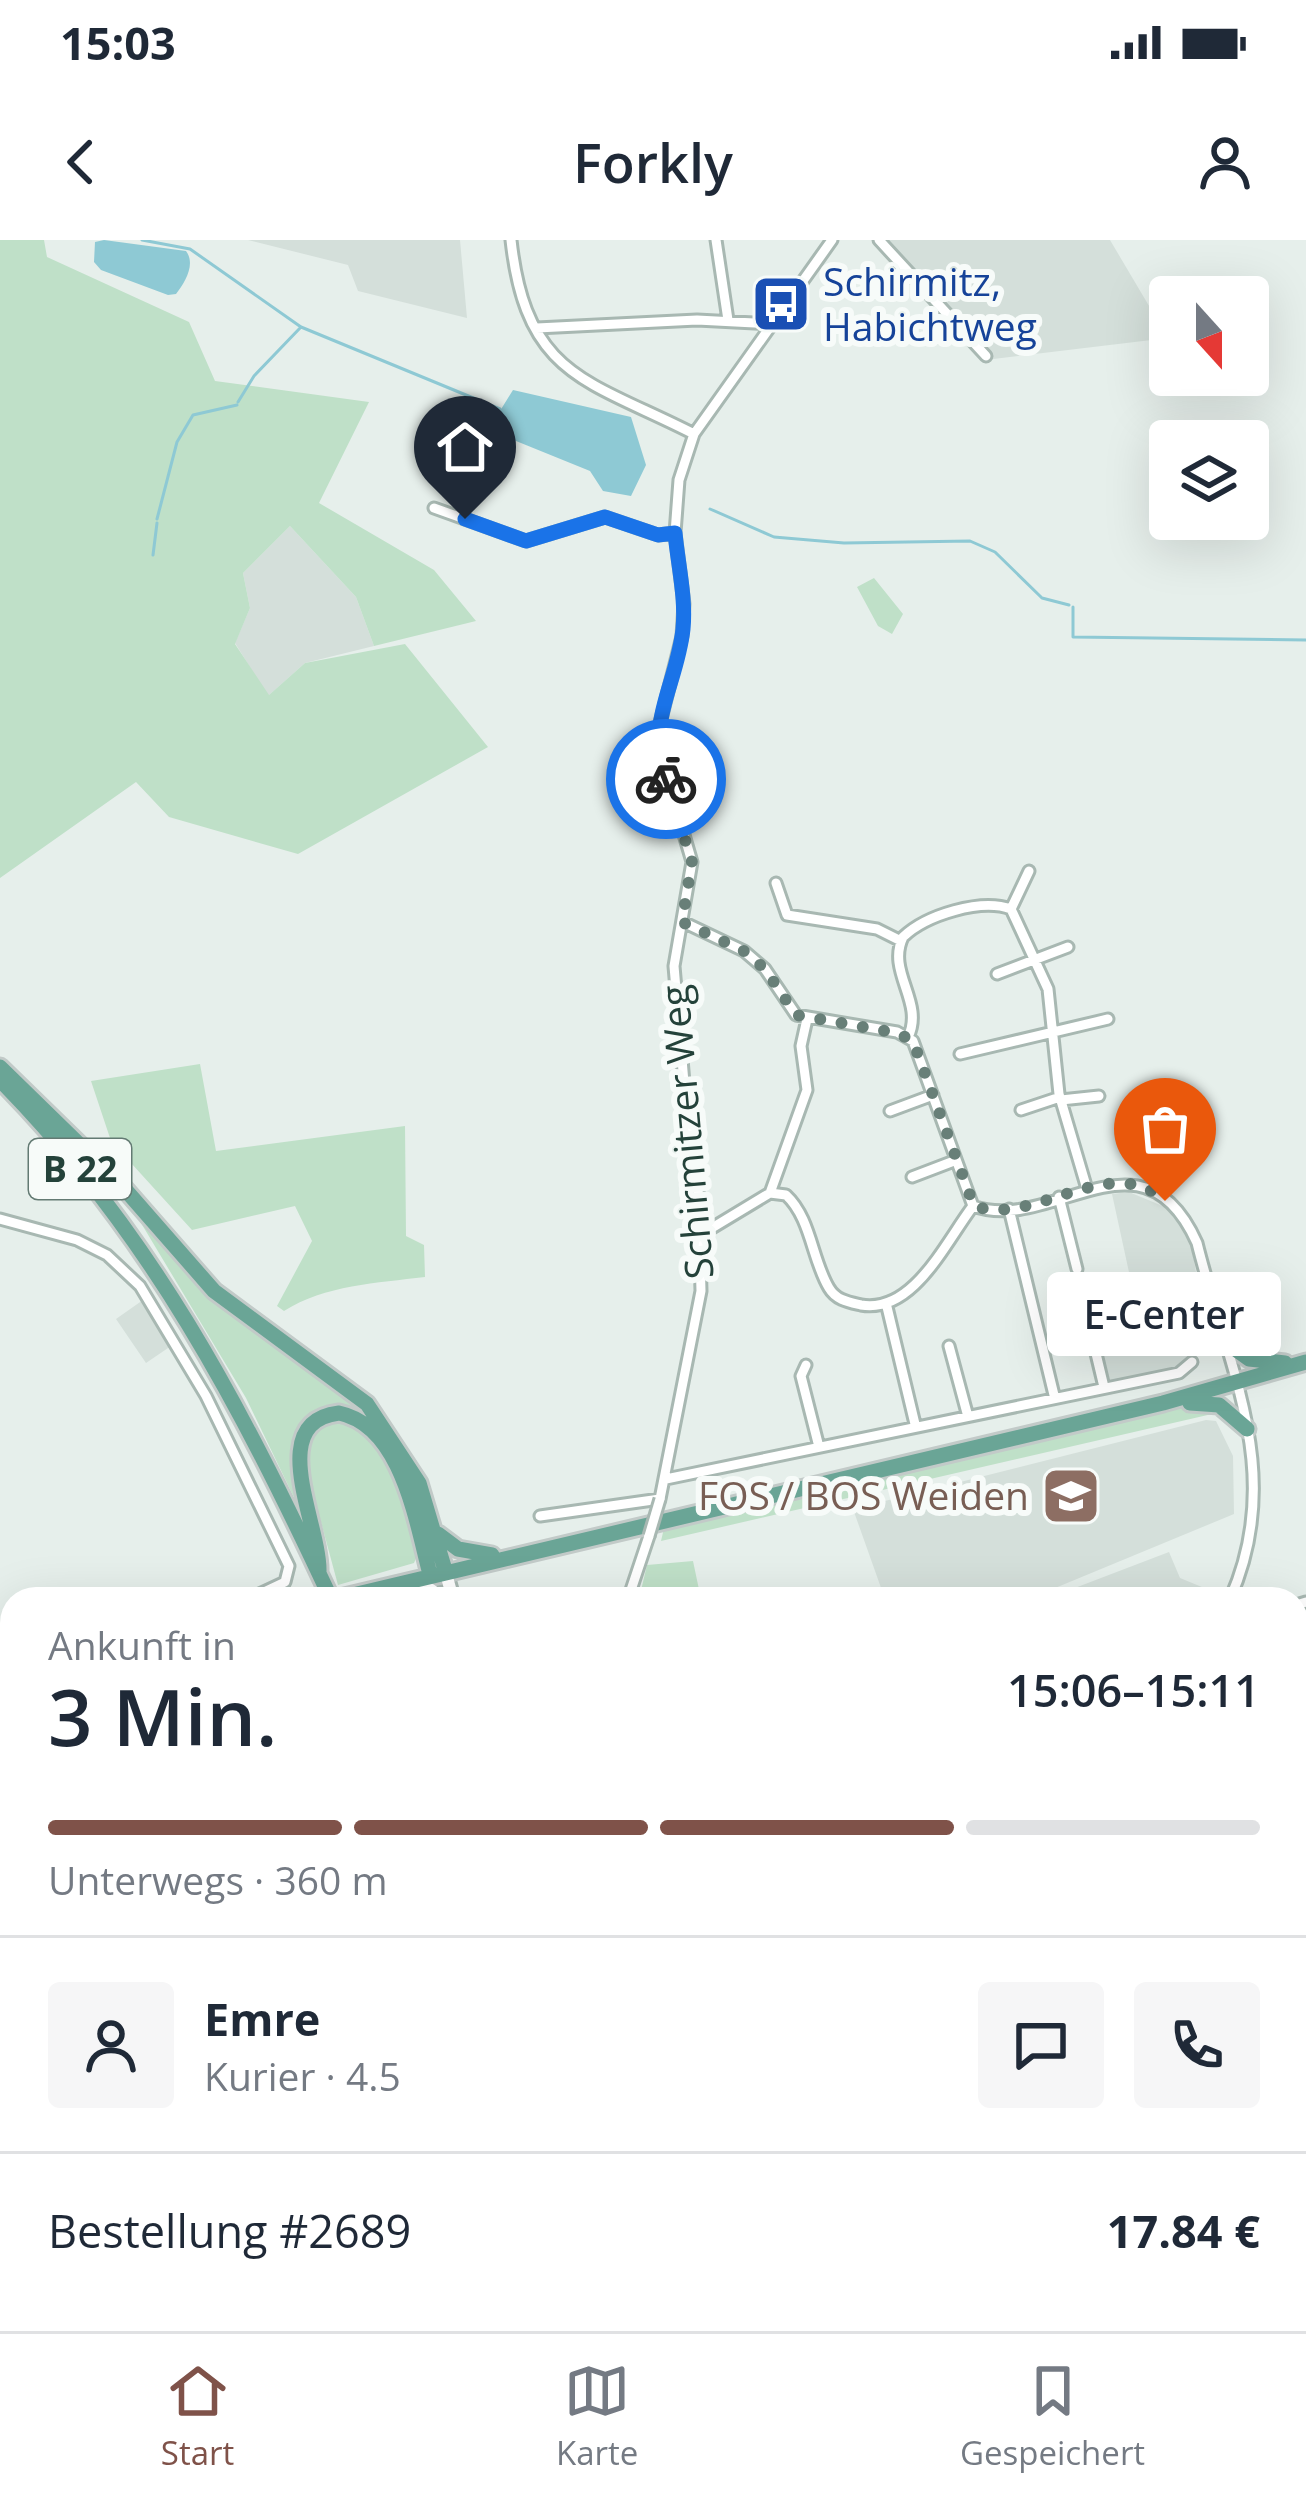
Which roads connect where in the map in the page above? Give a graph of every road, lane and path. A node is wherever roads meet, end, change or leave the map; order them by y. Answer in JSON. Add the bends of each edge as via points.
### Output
{"nodes":[{"id":1,"x":511,"y":240,"type":"edge"},
{"id":2,"x":716,"y":240,"type":"edge"},
{"id":3,"x":832,"y":240,"type":"edge"},
{"id":4,"x":879,"y":240,"type":"edge"},
{"id":5,"x":728,"y":320,"type":"junction"},
{"id":6,"x":772,"y":324,"type":"junction"},
{"id":7,"x":537,"y":328,"type":"junction"},
{"id":8,"x":986,"y":356,"type":"dead end"},
{"id":9,"x":694,"y":434,"type":"junction"},
{"id":10,"x":434,"y":508,"type":"dead end"},
{"id":11,"x":675,"y":533,"type":"junction"},
{"id":12,"x":1029,"y":872,"type":"dead end"},
{"id":13,"x":776,"y":884,"type":"dead end"},
{"id":14,"x":1011,"y":909,"type":"junction"},
{"id":15,"x":682,"y":922,"type":"junction"},
{"id":16,"x":901,"y":941,"type":"junction"},
{"id":17,"x":1068,"y":947,"type":"dead end"},
{"id":18,"x":1036,"y":959,"type":"junction"},
{"id":19,"x":998,"y":974,"type":"dead end"},
{"id":20,"x":807,"y":1018,"type":"junction"},
{"id":21,"x":1108,"y":1019,"type":"dead end"},
{"id":22,"x":1055,"y":1031,"type":"junction"},
{"id":23,"x":908,"y":1037,"type":"junction"},
{"id":24,"x":960,"y":1054,"type":"dead end"},
{"id":25,"x":0,"y":1067,"type":"edge"},
{"id":26,"x":0,"y":1080,"type":"edge"},
{"id":27,"x":933,"y":1095,"type":"junction"},
{"id":28,"x":1099,"y":1096,"type":"dead end"},
{"id":29,"x":1060,"y":1099,"type":"junction"},
{"id":30,"x":1021,"y":1110,"type":"dead end"},
{"id":31,"x":890,"y":1111,"type":"dead end"},
{"id":32,"x":954,"y":1161,"type":"junction"},
{"id":33,"x":912,"y":1177,"type":"dead end"},
{"id":34,"x":1087,"y":1189,"type":"junction"},
{"id":35,"x":770,"y":1193,"type":"junction"},
{"id":36,"x":1059,"y":1197,"type":"junction"},
{"id":37,"x":974,"y":1206,"type":"junction"},
{"id":38,"x":1010,"y":1209,"type":"junction"},
{"id":39,"x":0,"y":1219,"type":"edge"},
{"id":40,"x":702,"y":1234,"type":"junction"},
{"id":41,"x":1076,"y":1270,"type":"dead end"},
{"id":42,"x":887,"y":1307,"type":"junction"},
{"id":43,"x":1087,"y":1316,"type":"dead end"},
{"id":44,"x":1220,"y":1337,"type":"junction"},
{"id":45,"x":949,"y":1346,"type":"dead end"},
{"id":46,"x":1192,"y":1362,"type":"dead end"},
{"id":47,"x":1303,"y":1363,"type":"edge"},
{"id":48,"x":806,"y":1365,"type":"dead end"},
{"id":49,"x":1234,"y":1384,"type":"junction"},
{"id":50,"x":1104,"y":1387,"type":"junction"},
{"id":51,"x":1054,"y":1395,"type":"junction"},
{"id":52,"x":1163,"y":1403,"type":"junction"},
{"id":53,"x":967,"y":1412,"type":"junction"},
{"id":54,"x":915,"y":1424,"type":"junction"},
{"id":55,"x":1247,"y":1429,"type":"junction"},
{"id":56,"x":818,"y":1443,"type":"junction"},
{"id":57,"x":666,"y":1479,"type":"junction"},
{"id":58,"x":660,"y":1499,"type":"junction"},
{"id":59,"x":540,"y":1516,"type":"dead end"},
{"id":60,"x":435,"y":1530,"type":"junction"},
{"id":61,"x":501,"y":1556,"type":"junction"},
{"id":62,"x":437,"y":1572,"type":"junction"},
{"id":63,"x":321,"y":1578,"type":"junction"},
{"id":64,"x":387,"y":1585,"type":"junction"},
{"id":65,"x":274,"y":1587,"type":"edge"},
{"id":66,"x":326,"y":1587,"type":"edge"},
{"id":67,"x":379,"y":1587,"type":"edge"},
{"id":68,"x":421,"y":1587,"type":"edge"},
{"id":69,"x":441,"y":1587,"type":"edge"},
{"id":70,"x":446,"y":1587,"type":"edge"},
{"id":71,"x":632,"y":1587,"type":"edge"},
{"id":72,"x":1235,"y":1587,"type":"edge"}],
"edges":[{"from":1,"to":7,"type":"street","via":[[519,294]]},
{"from":2,"to":5,"type":"street"},
{"from":3,"to":6,"type":"street"},
{"from":4,"to":8,"type":"street"},
{"from":5,"to":6,"type":"street"},
{"from":5,"to":7,"type":"street"},
{"from":6,"to":9,"type":"street"},
{"from":7,"to":9,"type":"street","via":[[557,360],[586,384]]},
{"from":9,"to":11,"type":"street","via":[[679,480]]},
{"from":10,"to":11,"type":"street","via":[[526,541],[605,517]]},
{"from":11,"to":15,"type":"street","name":"Schirmitzer Weg","via":[[682,636],[657,724],[662,768],[691,849]]},
{"from":12,"to":14,"type":"street"},
{"from":13,"to":16,"type":"street","via":[[787,915],[877,929]]},
{"from":14,"to":16,"type":"street","via":[[981,905],[915,927]]},
{"from":14,"to":18,"type":"street"},
{"from":15,"to":20,"type":"street","via":[[744,951],[789,1010]]},
{"from":15,"to":40,"type":"street","name":"Schirmitzer Weg","via":[[675,991]]},
{"from":16,"to":23,"type":"street","via":[[898,966],[914,1013]]},
{"from":17,"to":18,"type":"street"},
{"from":18,"to":19,"type":"street"},
{"from":18,"to":22,"type":"street"},
{"from":20,"to":23,"type":"street"},
{"from":20,"to":35,"type":"street","via":[[807,1090]]},
{"from":21,"to":22,"type":"street"},
{"from":22,"to":24,"type":"street"},
{"from":22,"to":29,"type":"street"},
{"from":23,"to":27,"type":"street"},
{"from":25,"to":60,"type":"main road","via":[[59,1119],[234,1308],[367,1404],[404,1454]]},
{"from":26,"to":63,"type":"main road","number":"B 22","via":[[96,1187],[189,1318]]},
{"from":27,"to":31,"type":"street"},
{"from":27,"to":32,"type":"street"},
{"from":28,"to":29,"type":"street"},
{"from":29,"to":30,"type":"street"},
{"from":29,"to":34,"type":"street"},
{"from":32,"to":33,"type":"street"},
{"from":32,"to":37,"type":"street"},
{"from":34,"to":36,"type":"street"},
{"from":34,"to":44,"type":"street","via":[[1146,1188],[1180,1214],[1197,1243]]},
{"from":35,"to":40,"type":"street"},
{"from":35,"to":42,"type":"street","via":[[786,1195],[797,1208],[830,1291],[846,1302]]},
{"from":36,"to":38,"type":"street"},
{"from":36,"to":41,"type":"street"},
{"from":37,"to":38,"type":"street"},
{"from":37,"to":42,"type":"street"},
{"from":38,"to":51,"type":"street"},
{"from":39,"to":65,"type":"street","via":[[60,1232],[107,1255],[157,1312],[289,1566]]},
{"from":40,"to":57,"type":"street","name":"Schirmitzer Weg","via":[[698,1320]]},
{"from":42,"to":54,"type":"street"},
{"from":43,"to":50,"type":"street"},
{"from":44,"to":47,"type":"main road","via":[[1249,1358]]},
{"from":44,"to":49,"type":"street"},
{"from":45,"to":53,"type":"street"},
{"from":46,"to":50,"type":"street","via":[[1179,1373]]},
{"from":47,"to":49,"type":"main road"},
{"from":48,"to":56,"type":"street","via":[[801,1376]]},
{"from":49,"to":52,"type":"main road"},
{"from":49,"to":55,"type":"street"},
{"from":50,"to":51,"type":"street"},
{"from":51,"to":53,"type":"street"},
{"from":52,"to":55,"type":"main road","via":[[1219,1405]]},
{"from":52,"to":61,"type":"main road"},
{"from":53,"to":54,"type":"street"},
{"from":54,"to":56,"type":"street"},
{"from":55,"to":72,"type":"street","via":[[1258,1484]]},
{"from":56,"to":57,"type":"street"},
{"from":57,"to":58,"type":"street","name":"Schirmitzer Weg"},
{"from":58,"to":59,"type":"street"},
{"from":58,"to":71,"type":"street","name":"Schirmitzer Weg","bridge":true},
{"from":60,"to":61,"type":"main road","via":[[458,1549]]},
{"from":60,"to":62,"type":"main road"},
{"from":61,"to":62,"type":"main road"},
{"from":62,"to":63,"type":"main road","via":[[391,1459],[366,1426],[339,1413],[308,1426],[298,1448]]},
{"from":62,"to":64,"type":"main road"},
{"from":62,"to":69,"type":"street"},
{"from":62,"to":70,"type":"street"},
{"from":63,"to":66,"type":"main road","number":"B 22"},
{"from":64,"to":67,"type":"main road"},
{"from":64,"to":68,"type":"street"}]}
